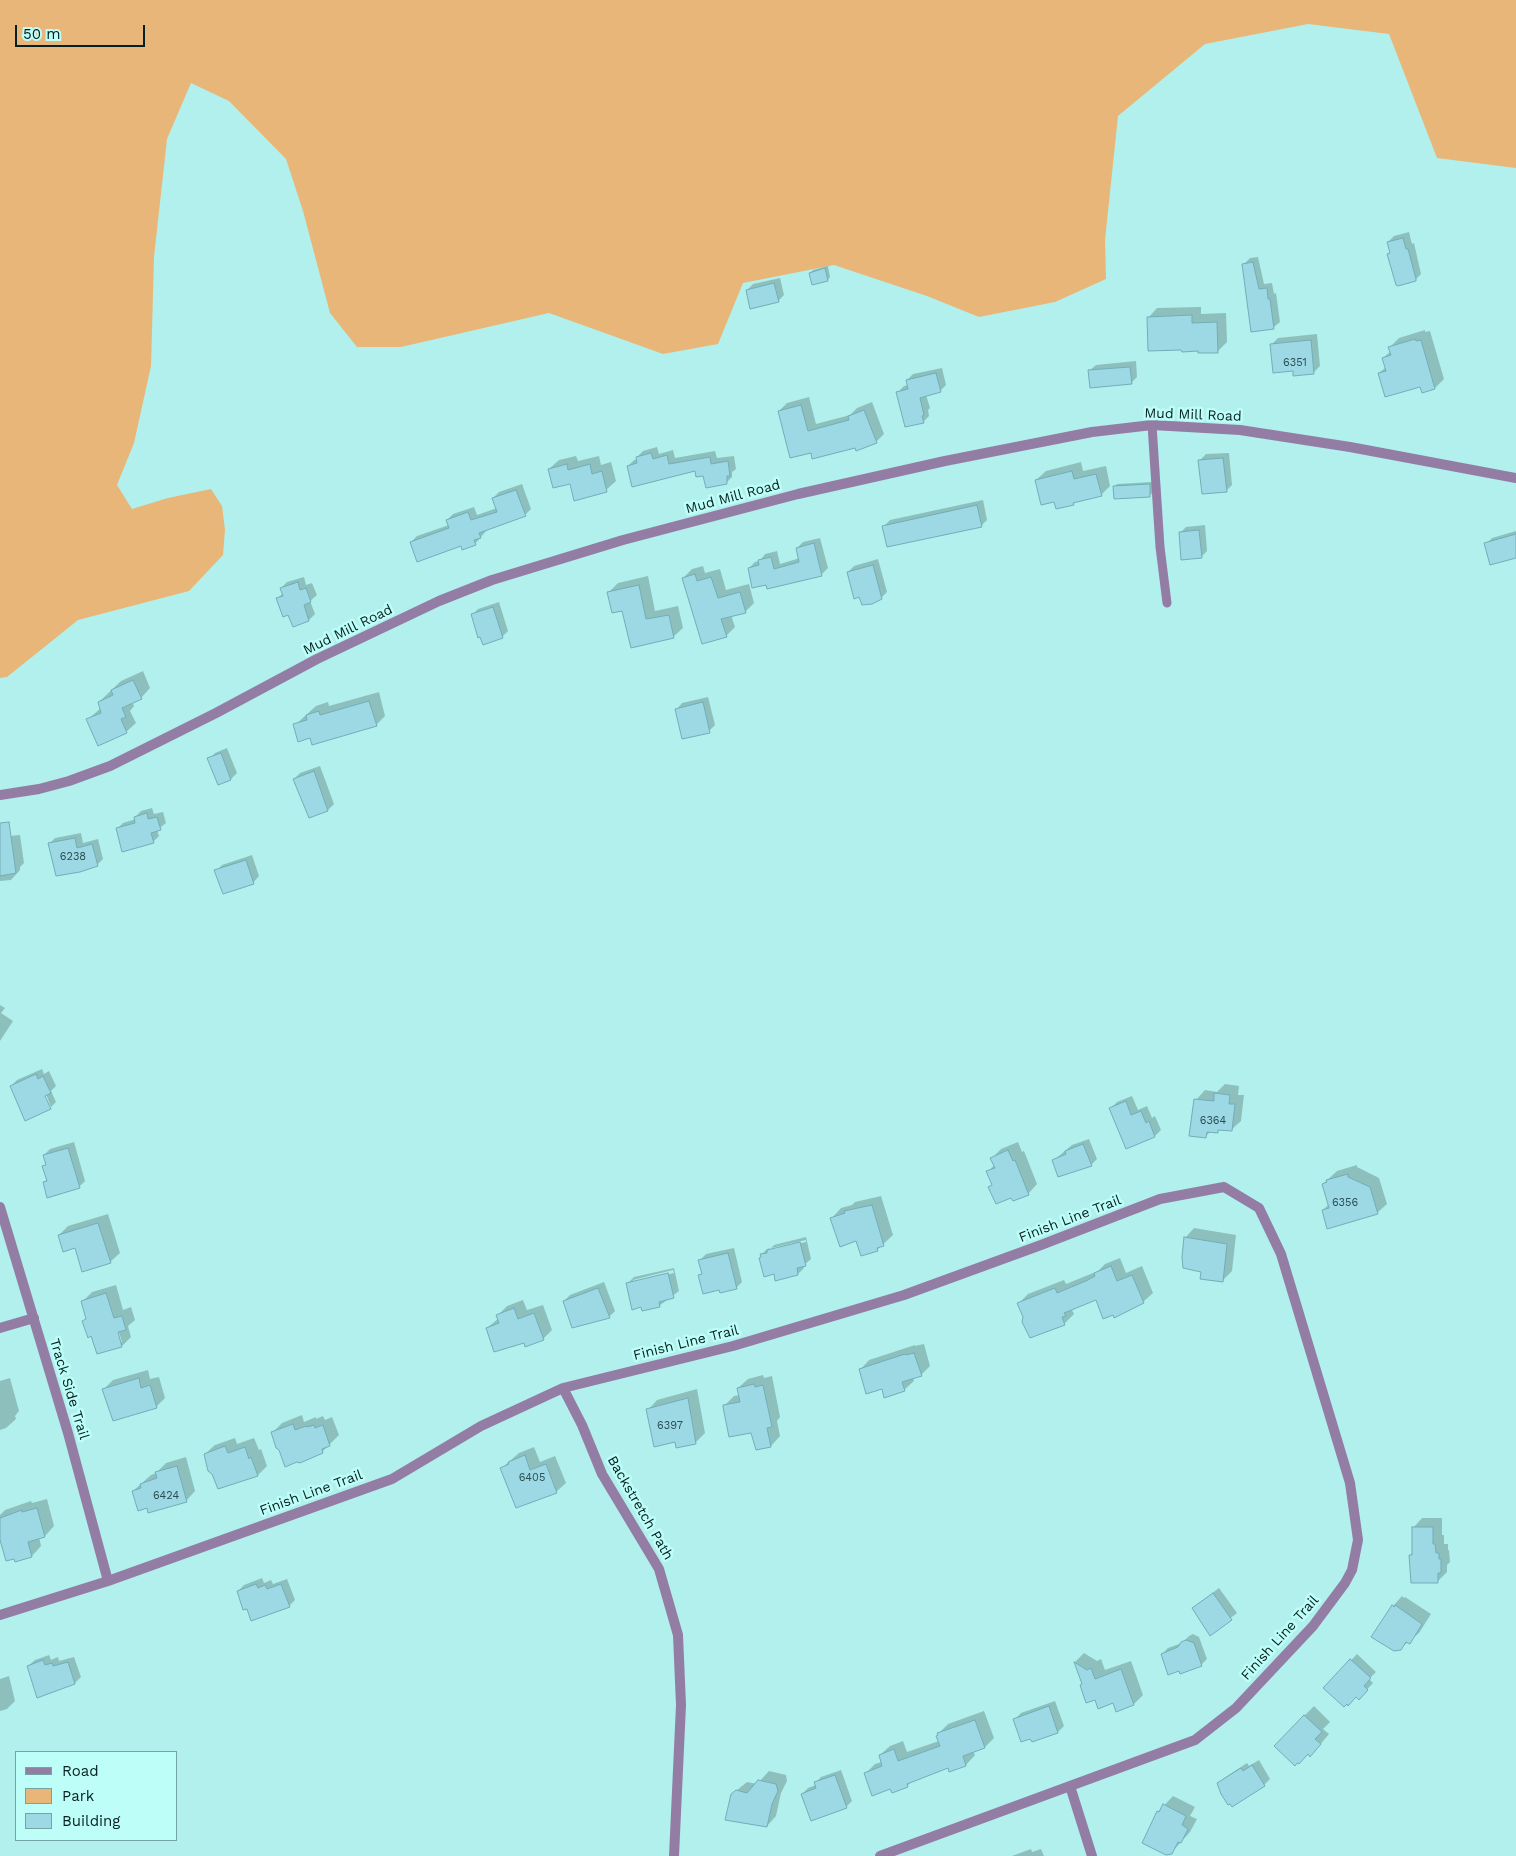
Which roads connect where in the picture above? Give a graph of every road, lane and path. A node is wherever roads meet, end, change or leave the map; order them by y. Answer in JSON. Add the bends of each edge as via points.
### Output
{"nodes":[{"id":1,"x":1152,"y":425,"type":"junction"},
{"id":2,"x":1516,"y":478,"type":"edge"},
{"id":3,"x":1167,"y":603,"type":"dead end"},
{"id":4,"x":0,"y":795,"type":"edge"},
{"id":5,"x":0,"y":1207,"type":"edge"},
{"id":6,"x":34,"y":1318,"type":"junction"},
{"id":7,"x":0,"y":1328,"type":"edge"},
{"id":8,"x":563,"y":1388,"type":"junction"},
{"id":9,"x":108,"y":1581,"type":"junction"},
{"id":10,"x":0,"y":1615,"type":"edge"},
{"id":11,"x":1070,"y":1786,"type":"junction"},
{"id":12,"x":674,"y":1856,"type":"edge"},
{"id":13,"x":880,"y":1856,"type":"edge"},
{"id":14,"x":1092,"y":1856,"type":"edge"}],
"edges":[{"from":1,"to":2,"type":"street","name":"Mud Mill Road","via":[[1240,430]]},
{"from":1,"to":3,"type":"lane"},
{"from":1,"to":4,"type":"street","name":"Mud Mill Road","via":[[1092,432],[798,494],[624,540],[492,580],[439,601],[317,660],[110,766],[69,782]]},
{"from":5,"to":6,"type":"street","name":"Track Side Trail"},
{"from":6,"to":7,"type":"street"},
{"from":6,"to":9,"type":"street","name":"Track Side Trail"},
{"from":8,"to":9,"type":"street","name":"Finish Line Trail","via":[[481,1426],[392,1479]]},
{"from":8,"to":11,"type":"street","name":"Finish Line Trail","via":[[734,1346],[904,1295],[1160,1199],[1224,1187],[1259,1208],[1281,1254],[1350,1482],[1358,1540],[1352,1570],[1313,1626],[1236,1708],[1195,1740]]},
{"from":8,"to":12,"type":"street","name":"Backstretch Path","via":[[602,1474],[659,1569],[678,1635],[681,1704]]},
{"from":9,"to":10,"type":"street","name":"Finish Line Trail"},
{"from":11,"to":13,"type":"street","name":"Finish Line Trail"},
{"from":11,"to":14,"type":"street"}]}
